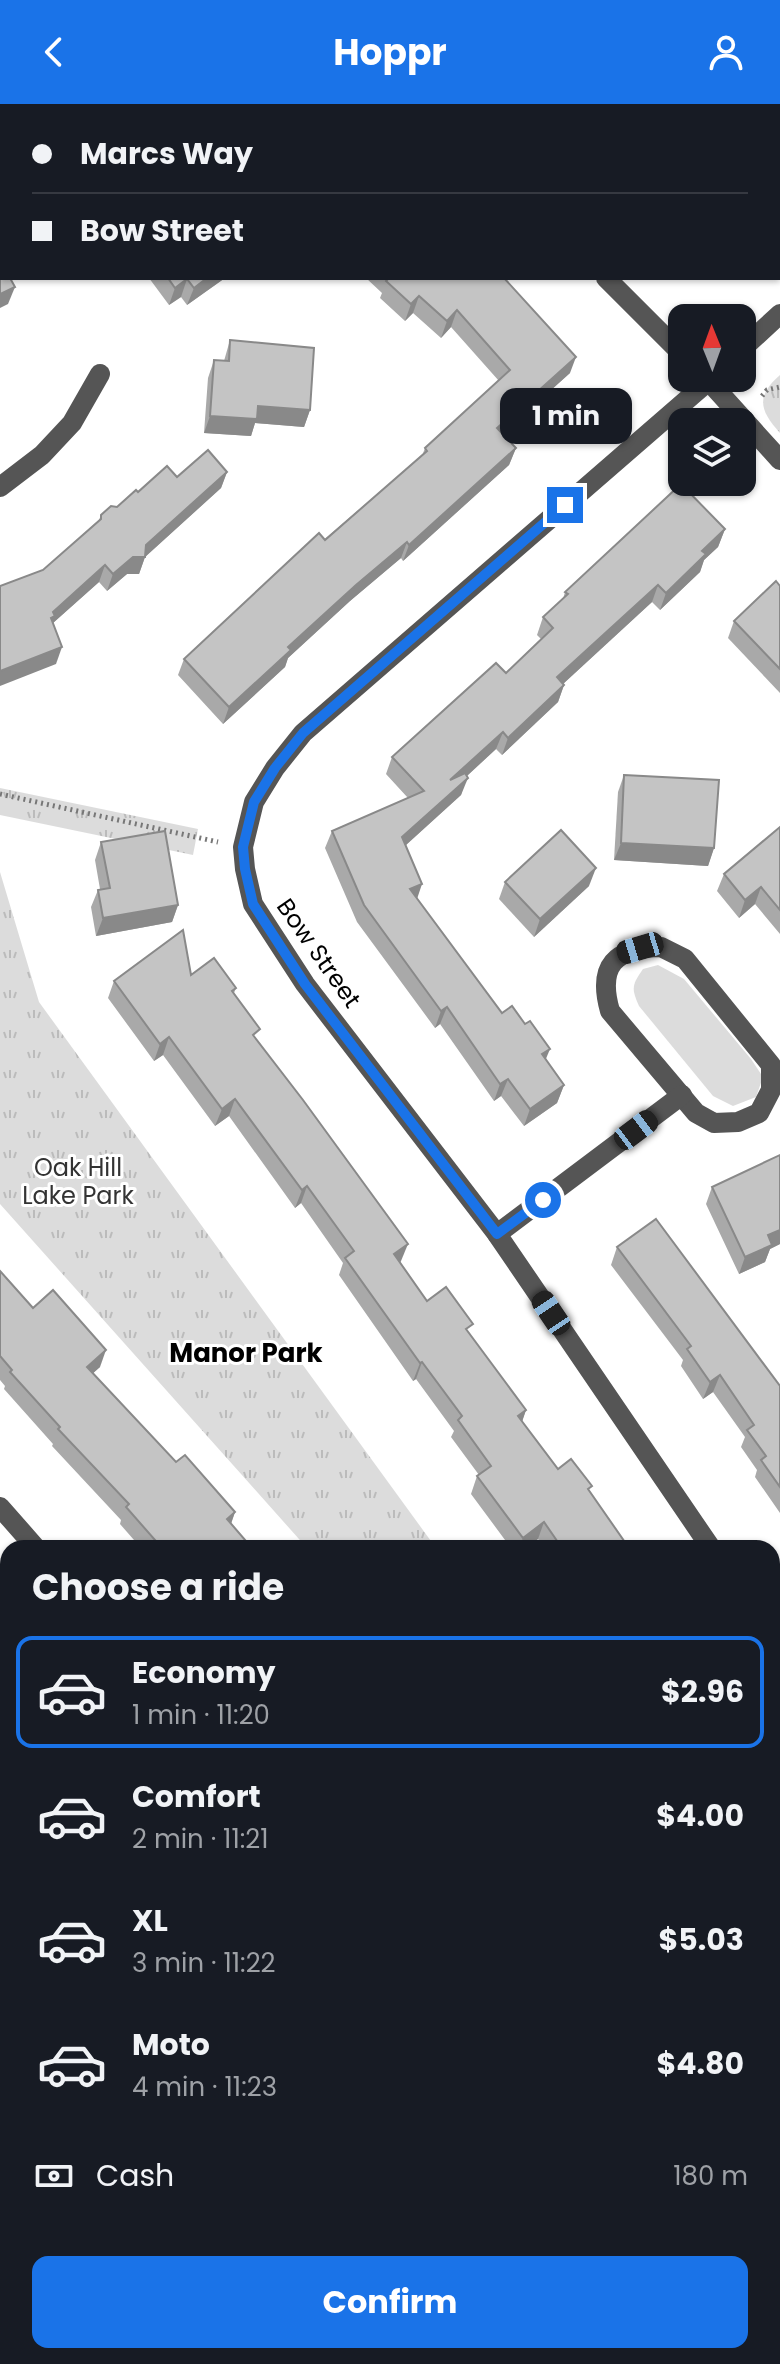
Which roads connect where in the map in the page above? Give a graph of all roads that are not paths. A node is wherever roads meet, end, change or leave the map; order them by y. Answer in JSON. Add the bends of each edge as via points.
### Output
{"nodes":[{"id":1,"x":608,"y":280,"type":"edge"},
{"id":2,"x":780,"y":314,"type":"edge"},
{"id":3,"x":756,"y":336,"type":"edge"},
{"id":4,"x":668,"y":340,"type":"edge"},
{"id":5,"x":100,"y":374,"type":"dead end"},
{"id":6,"x":694,"y":392,"type":"edge"},
{"id":7,"x":720,"y":392,"type":"edge"},
{"id":8,"x":780,"y":460,"type":"edge"},
{"id":9,"x":0,"y":487,"type":"edge"},
{"id":10,"x":682,"y":1095,"type":"junction"},
{"id":11,"x":497,"y":1234,"type":"junction"},
{"id":12,"x":0,"y":1507,"type":"edge"},
{"id":13,"x":29,"y":1540,"type":"edge"},
{"id":14,"x":706,"y":1540,"type":"edge"}],
"edges":[{"from":1,"to":4,"type":"street"},
{"from":2,"to":3,"type":"street"},
{"from":5,"to":9,"type":"street","via":[[72,423]]},
{"from":6,"to":11,"type":"street","name":"Bow Street","via":[[303,733],[254,802],[243,847],[253,904],[274,939]]},
{"from":7,"to":8,"type":"street"},
{"from":10,"to":10,"type":"street","via":[[696,1113],[714,1123],[738,1122],[759,1113],[771,1090],[771,1065],[685,959],[661,947],[621,954],[608,969],[604,992],[610,1011]]},
{"from":10,"to":11,"type":"street"},
{"from":11,"to":14,"type":"street","name":"Bow Street"},
{"from":12,"to":13,"type":"street"}]}
